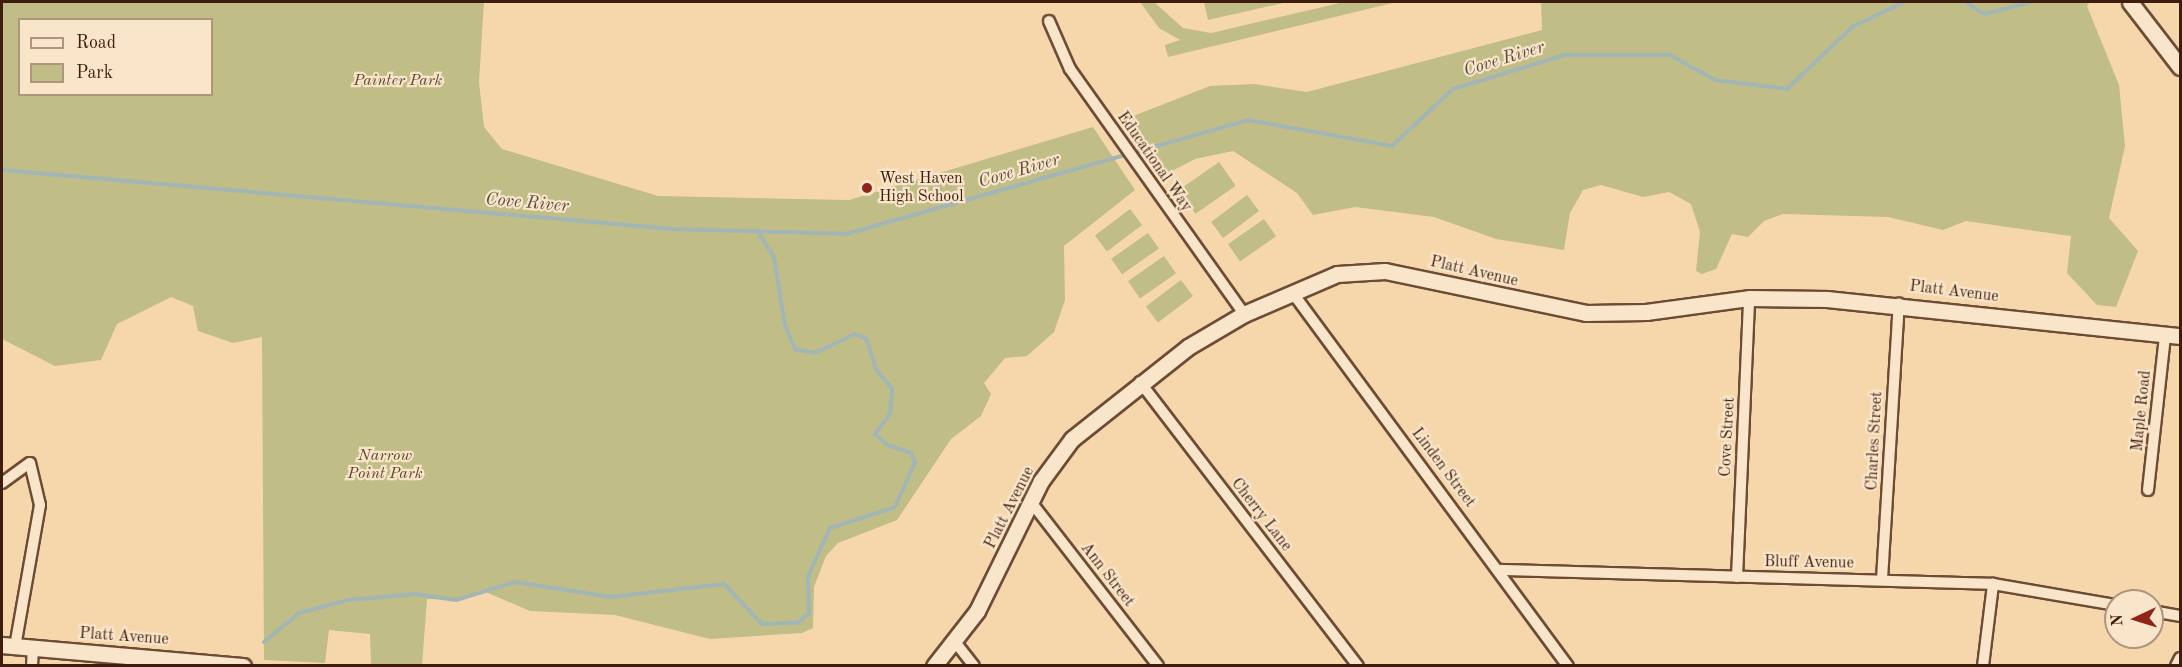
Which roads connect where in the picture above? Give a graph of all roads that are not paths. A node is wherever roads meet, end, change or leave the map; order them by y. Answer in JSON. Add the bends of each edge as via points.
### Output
{"nodes":[{"id":1,"x":2130,"y":2,"type":"edge"},
{"id":2,"x":1049,"y":21,"type":"dead end"},
{"id":3,"x":2181,"y":67,"type":"edge"},
{"id":4,"x":1292,"y":292,"type":"junction"},
{"id":5,"x":1749,"y":298,"type":"junction"},
{"id":6,"x":1899,"y":304,"type":"junction"},
{"id":7,"x":1244,"y":314,"type":"junction"},
{"id":8,"x":2173,"y":335,"type":"edge"},
{"id":9,"x":1140,"y":382,"type":"junction"},
{"id":10,"x":2,"y":483,"type":"edge"},
{"id":11,"x":2148,"y":490,"type":"dead end"},
{"id":12,"x":1031,"y":502,"type":"junction"},
{"id":13,"x":1501,"y":570,"type":"junction"},
{"id":14,"x":1737,"y":577,"type":"junction"},
{"id":15,"x":1882,"y":579,"type":"junction"},
{"id":16,"x":1993,"y":584,"type":"junction"},
{"id":17,"x":2104,"y":603,"type":"edge"},
{"id":18,"x":2164,"y":613,"type":"edge"},
{"id":19,"x":2181,"y":616,"type":"edge"},
{"id":20,"x":956,"y":643,"type":"junction"},
{"id":21,"x":8,"y":646,"type":"edge"},
{"id":22,"x":33,"y":649,"type":"junction"},
{"id":23,"x":2181,"y":658,"type":"edge"},
{"id":24,"x":33,"y":666,"type":"edge"},
{"id":25,"x":243,"y":666,"type":"edge"},
{"id":26,"x":934,"y":666,"type":"edge"},
{"id":27,"x":974,"y":666,"type":"edge"},
{"id":28,"x":1158,"y":666,"type":"edge"},
{"id":29,"x":1358,"y":666,"type":"edge"},
{"id":30,"x":1568,"y":666,"type":"edge"},
{"id":31,"x":1983,"y":666,"type":"edge"},
{"id":32,"x":2176,"y":666,"type":"edge"}],
"edges":[{"from":1,"to":3,"type":"main road"},
{"from":2,"to":7,"type":"street","name":"Educational Way","via":[[1070,69]]},
{"from":4,"to":5,"type":"main road","name":"Platt Avenue","via":[[1337,274],[1385,271],[1586,313],[1646,312]]},
{"from":4,"to":7,"type":"main road","name":"Platt Avenue"},
{"from":4,"to":13,"type":"street","name":"Linden Street"},
{"from":5,"to":6,"type":"main road","name":"Platt Avenue"},
{"from":5,"to":14,"type":"street","name":"Cove Street"},
{"from":6,"to":8,"type":"main road","name":"Platt Avenue"},
{"from":6,"to":15,"type":"street","name":"Charles Street"},
{"from":7,"to":9,"type":"main road","name":"Platt Avenue"},
{"from":8,"to":11,"type":"street","name":"Maple Road"},
{"from":9,"to":12,"type":"main road","name":"Platt Avenue","via":[[1072,439]]},
{"from":9,"to":29,"type":"street","name":"Cherry Lane"},
{"from":10,"to":21,"type":"street","via":[[30,463],[40,505]]},
{"from":12,"to":20,"type":"main road","name":"Platt Avenue"},
{"from":12,"to":28,"type":"street","name":"Ann Street"},
{"from":13,"to":14,"type":"street","name":"Bluff Avenue"},
{"from":13,"to":30,"type":"street","name":"Linden Street"},
{"from":14,"to":15,"type":"street","name":"Bluff Avenue"},
{"from":15,"to":16,"type":"street","name":"Bluff Avenue"},
{"from":16,"to":17,"type":"street","name":"Bluff Avenue"},
{"from":16,"to":31,"type":"street"},
{"from":18,"to":19,"type":"street"},
{"from":20,"to":26,"type":"main road","name":"Platt Avenue"},
{"from":20,"to":27,"type":"street"},
{"from":21,"to":22,"type":"main road","name":"Platt Avenue"},
{"from":22,"to":24,"type":"street"},
{"from":22,"to":25,"type":"main road","name":"Platt Avenue"},
{"from":23,"to":32,"type":"street"}]}
